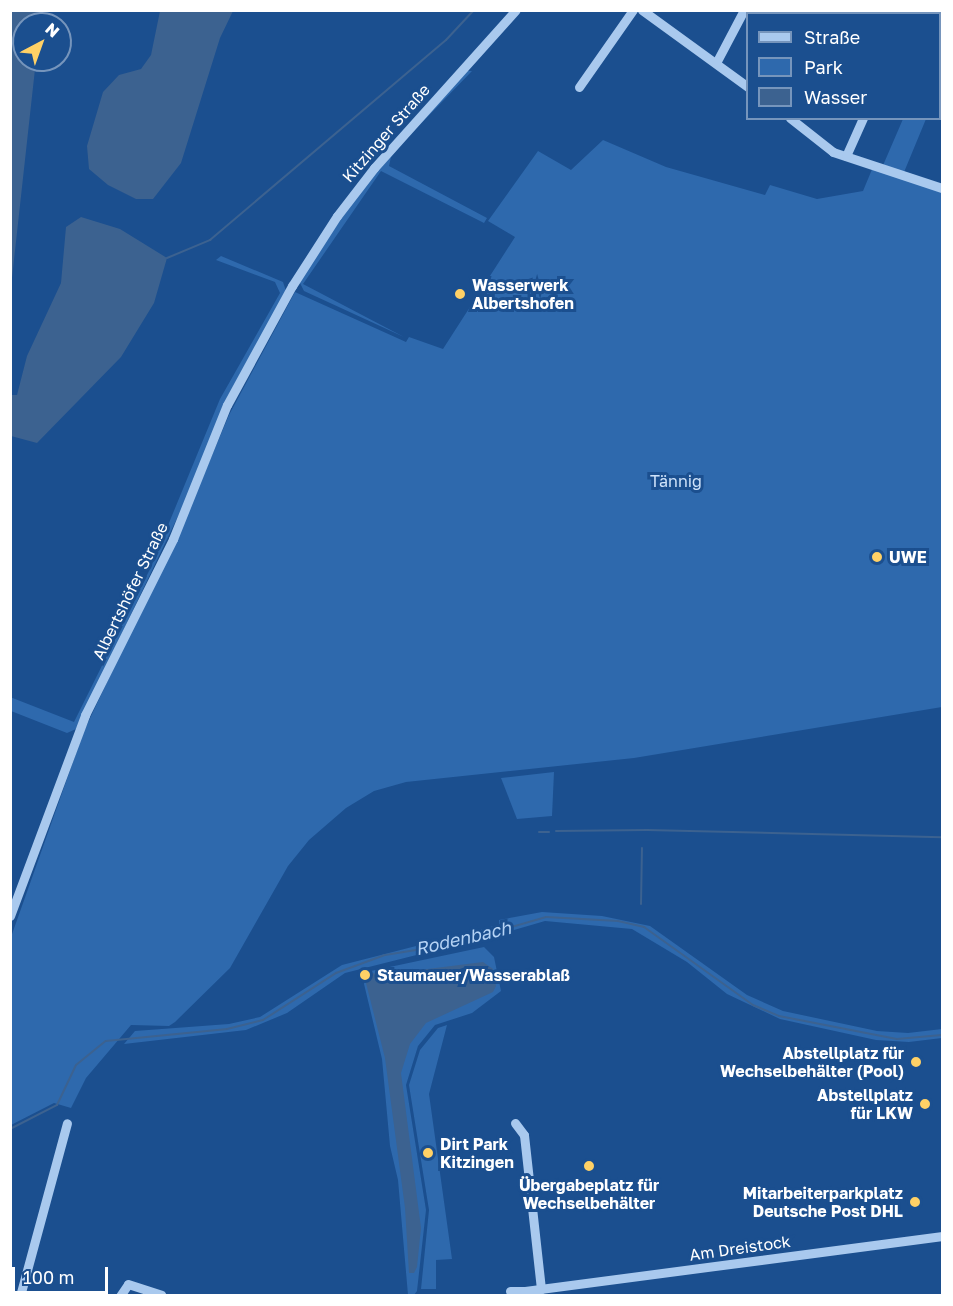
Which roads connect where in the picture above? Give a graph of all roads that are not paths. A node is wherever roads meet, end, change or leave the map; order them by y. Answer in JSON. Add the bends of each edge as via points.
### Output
{"nodes":[{"id":1,"x":516,"y":10,"type":"edge"},
{"id":2,"x":633,"y":10,"type":"edge"},
{"id":3,"x":642,"y":10,"type":"edge"},
{"id":4,"x":744,"y":10,"type":"edge"},
{"id":5,"x":716,"y":63,"type":"junction"},
{"id":6,"x":746,"y":86,"type":"edge"},
{"id":7,"x":579,"y":87,"type":"dead end"},
{"id":8,"x":792,"y":120,"type":"edge"},
{"id":9,"x":861,"y":120,"type":"edge"},
{"id":10,"x":846,"y":156,"type":"junction"},
{"id":11,"x":942,"y":188,"type":"edge"},
{"id":12,"x":292,"y":286,"type":"joint"},
{"id":13,"x":10,"y":916,"type":"edge"},
{"id":14,"x":66,"y":1123,"type":"dead end"},
{"id":15,"x":515,"y":1123,"type":"dead end"},
{"id":16,"x":942,"y":1236,"type":"edge"},
{"id":17,"x":541,"y":1289,"type":"junction"},
{"id":18,"x":510,"y":1291,"type":"dead end"},
{"id":19,"x":524,"y":1293,"type":"edge"},
{"id":20,"x":161,"y":1295,"type":"edge"},
{"id":21,"x":20,"y":1296,"type":"edge"},
{"id":22,"x":120,"y":1296,"type":"edge"}],
"edges":[{"from":1,"to":12,"type":"street","name":"Kitzinger Straße","via":[[374,168]]},
{"from":2,"to":7,"type":"street"},
{"from":3,"to":5,"type":"street"},
{"from":4,"to":5,"type":"street"},
{"from":5,"to":6,"type":"street"},
{"from":8,"to":10,"type":"street","via":[[809,136]]},
{"from":9,"to":10,"type":"street"},
{"from":10,"to":11,"type":"street"},
{"from":12,"to":13,"type":"street","name":"Albertshöfer Straße","via":[[227,405],[173,538],[85,715]]},
{"from":14,"to":21,"type":"street"},
{"from":15,"to":17,"type":"street","via":[[524,1135]]},
{"from":16,"to":17,"type":"street","name":"Am Dreistock"},
{"from":17,"to":19,"type":"street","name":"Am Dreistock"},
{"from":18,"to":19,"type":"street","name":"Am Dreistock"},
{"from":20,"to":22,"type":"street","via":[[128,1284]]}]}
